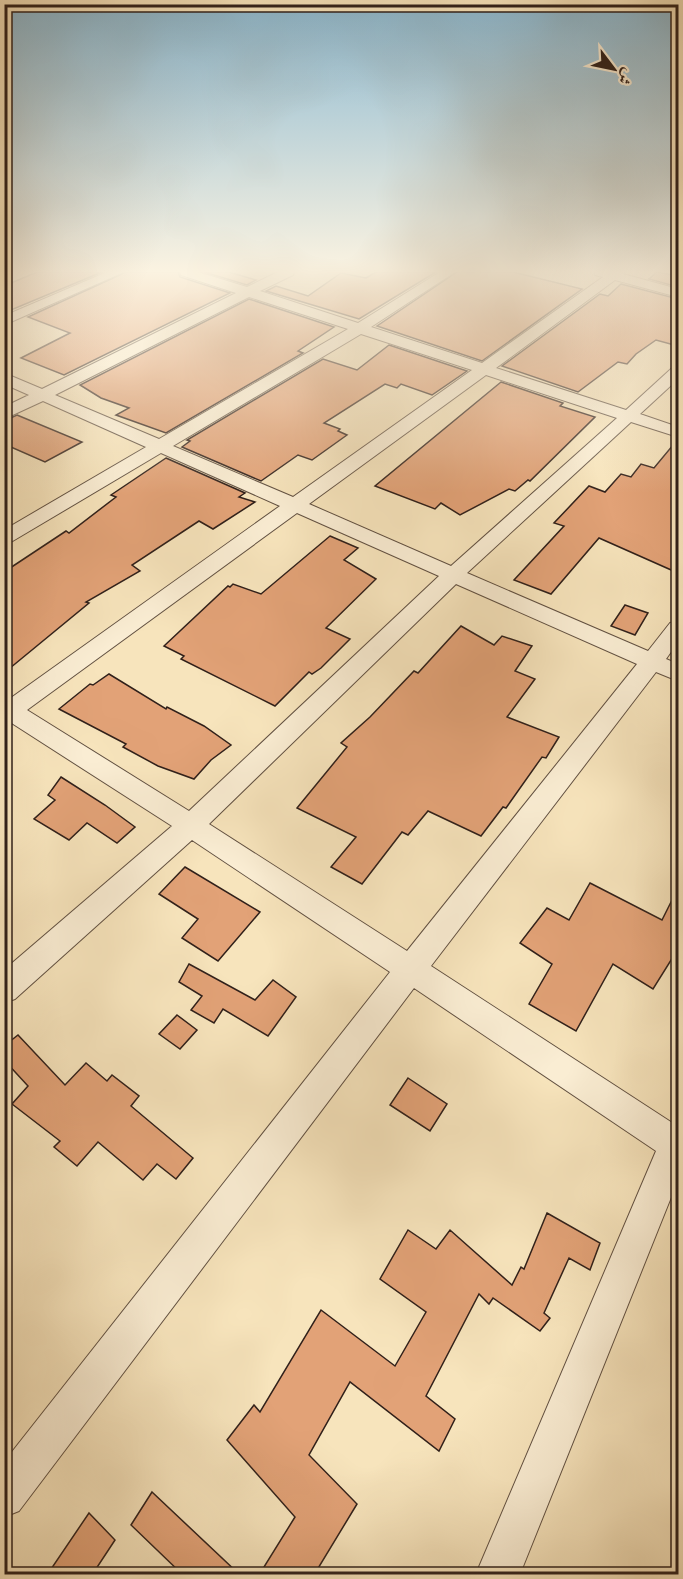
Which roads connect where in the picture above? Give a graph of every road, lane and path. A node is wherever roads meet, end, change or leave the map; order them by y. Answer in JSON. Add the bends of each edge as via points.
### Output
{"nodes":[{"id":1,"x":140,"y":346,"type":"edge"},
{"id":2,"x":331,"y":346,"type":"edge"},
{"id":3,"x":410,"y":346,"type":"edge"},
{"id":4,"x":513,"y":346,"type":"edge"},
{"id":5,"x":482,"y":369,"type":"junction"},
{"id":6,"x":678,"y":371,"type":"edge"},
{"id":7,"x":4,"y":378,"type":"edge"},
{"id":8,"x":42,"y":394,"type":"junction"},
{"id":9,"x":4,"y":414,"type":"edge"},
{"id":10,"x":629,"y":416,"type":"junction"},
{"id":11,"x":678,"y":432,"type":"edge"},
{"id":12,"x":161,"y":446,"type":"junction"},
{"id":13,"x":296,"y":504,"type":"junction"},
{"id":14,"x":4,"y":538,"type":"edge"},
{"id":15,"x":454,"y":574,"type":"junction"},
{"id":16,"x":678,"y":628,"type":"edge"},
{"id":17,"x":665,"y":667,"type":"edge"},
{"id":18,"x":6,"y":711,"type":"edge"},
{"id":19,"x":191,"y":825,"type":"junction"},
{"id":20,"x":410,"y":970,"type":"junction"},
{"id":21,"x":4,"y":989,"type":"edge"},
{"id":22,"x":677,"y":1143,"type":"edge"},
{"id":23,"x":4,"y":1496,"type":"edge"},
{"id":24,"x":498,"y":1575,"type":"edge"}],
"edges":[{"from":1,"to":8,"type":"street"},
{"from":2,"to":12,"type":"street"},
{"from":3,"to":5,"type":"street"},
{"from":4,"to":5,"type":"street"},
{"from":5,"to":10,"type":"street"},
{"from":5,"to":13,"type":"street"},
{"from":6,"to":10,"type":"street"},
{"from":7,"to":8,"type":"street"},
{"from":8,"to":9,"type":"street"},
{"from":8,"to":12,"type":"street"},
{"from":10,"to":11,"type":"street"},
{"from":10,"to":15,"type":"street"},
{"from":12,"to":13,"type":"street"},
{"from":12,"to":14,"type":"street"},
{"from":13,"to":15,"type":"street"},
{"from":13,"to":18,"type":"street"},
{"from":15,"to":17,"type":"street"},
{"from":15,"to":19,"type":"street"},
{"from":16,"to":17,"type":"street"},
{"from":17,"to":20,"type":"street"},
{"from":18,"to":19,"type":"street"},
{"from":19,"to":20,"type":"street"},
{"from":19,"to":21,"type":"street"},
{"from":20,"to":22,"type":"street"},
{"from":20,"to":23,"type":"street"},
{"from":22,"to":24,"type":"street"}]}
